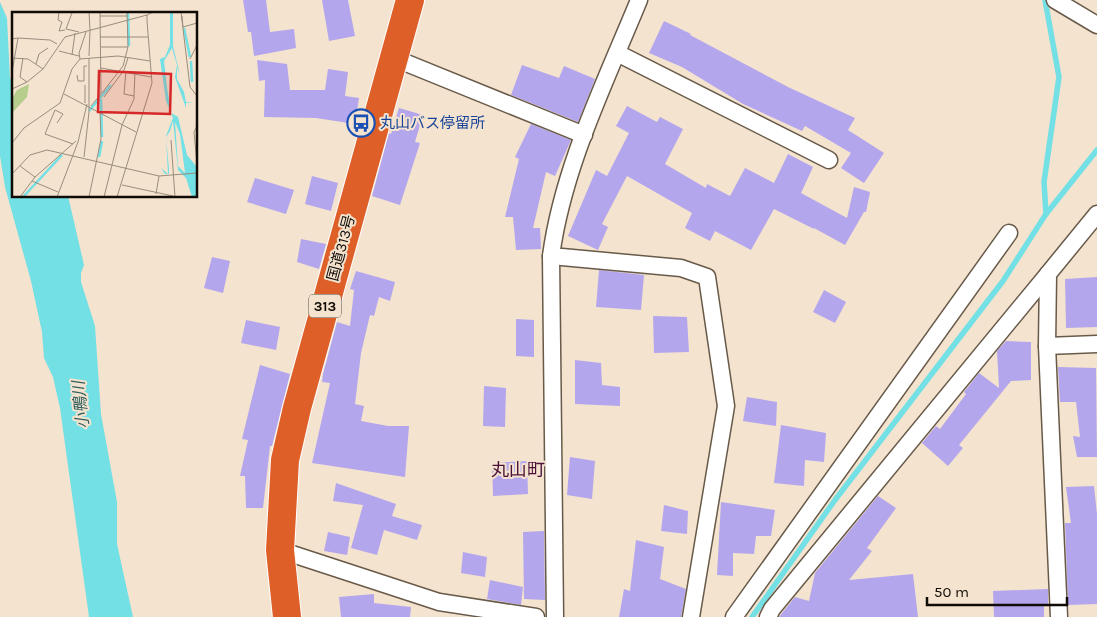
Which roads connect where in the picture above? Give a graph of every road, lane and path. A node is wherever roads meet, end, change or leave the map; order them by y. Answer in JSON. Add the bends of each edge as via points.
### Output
{"nodes":[{"id":1,"x":410,"y":0,"type":"edge"},
{"id":2,"x":639,"y":0,"type":"edge"},
{"id":3,"x":1059,"y":1,"type":"edge"},
{"id":4,"x":1097,"y":25,"type":"edge"},
{"id":5,"x":617,"y":54,"type":"junction"},
{"id":6,"x":394,"y":58,"type":"junction"},
{"id":7,"x":584,"y":135,"type":"junction"},
{"id":8,"x":830,"y":160,"type":"dead end"},
{"id":9,"x":1097,"y":214,"type":"edge"},
{"id":10,"x":1009,"y":233,"type":"dead end"},
{"id":11,"x":551,"y":256,"type":"junction"},
{"id":12,"x":1048,"y":274,"type":"junction"},
{"id":13,"x":1097,"y":344,"type":"edge"},
{"id":14,"x":1047,"y":346,"type":"junction"},
{"id":15,"x":280,"y":550,"type":"junction"},
{"id":16,"x":288,"y":617,"type":"edge"},
{"id":17,"x":536,"y":617,"type":"edge"},
{"id":18,"x":555,"y":617,"type":"edge"},
{"id":19,"x":691,"y":617,"type":"edge"},
{"id":20,"x":734,"y":617,"type":"edge"},
{"id":21,"x":768,"y":617,"type":"edge"},
{"id":22,"x":1060,"y":617,"type":"edge"}],
"edges":[{"from":1,"to":6,"type":"highway","name":"国道313号","number":"313"},
{"from":2,"to":5,"type":"street"},
{"from":3,"to":4,"type":"street"},
{"from":5,"to":7,"type":"street"},
{"from":5,"to":8,"type":"street"},
{"from":6,"to":7,"type":"street"},
{"from":6,"to":15,"type":"highway","name":"国道313号","number":"313","via":[[297,408],[285,460]]},
{"from":7,"to":11,"type":"street","via":[[556,217]]},
{"from":9,"to":12,"type":"street"},
{"from":10,"to":20,"type":"street"},
{"from":11,"to":18,"type":"street"},
{"from":11,"to":19,"type":"street","via":[[681,268],[707,277],[726,406]]},
{"from":12,"to":14,"type":"street"},
{"from":12,"to":21,"type":"street"},
{"from":13,"to":14,"type":"street"},
{"from":14,"to":22,"type":"street"},
{"from":15,"to":16,"type":"highway","name":"国道313号","number":"313"},
{"from":15,"to":17,"type":"street","via":[[439,602]]}]}
